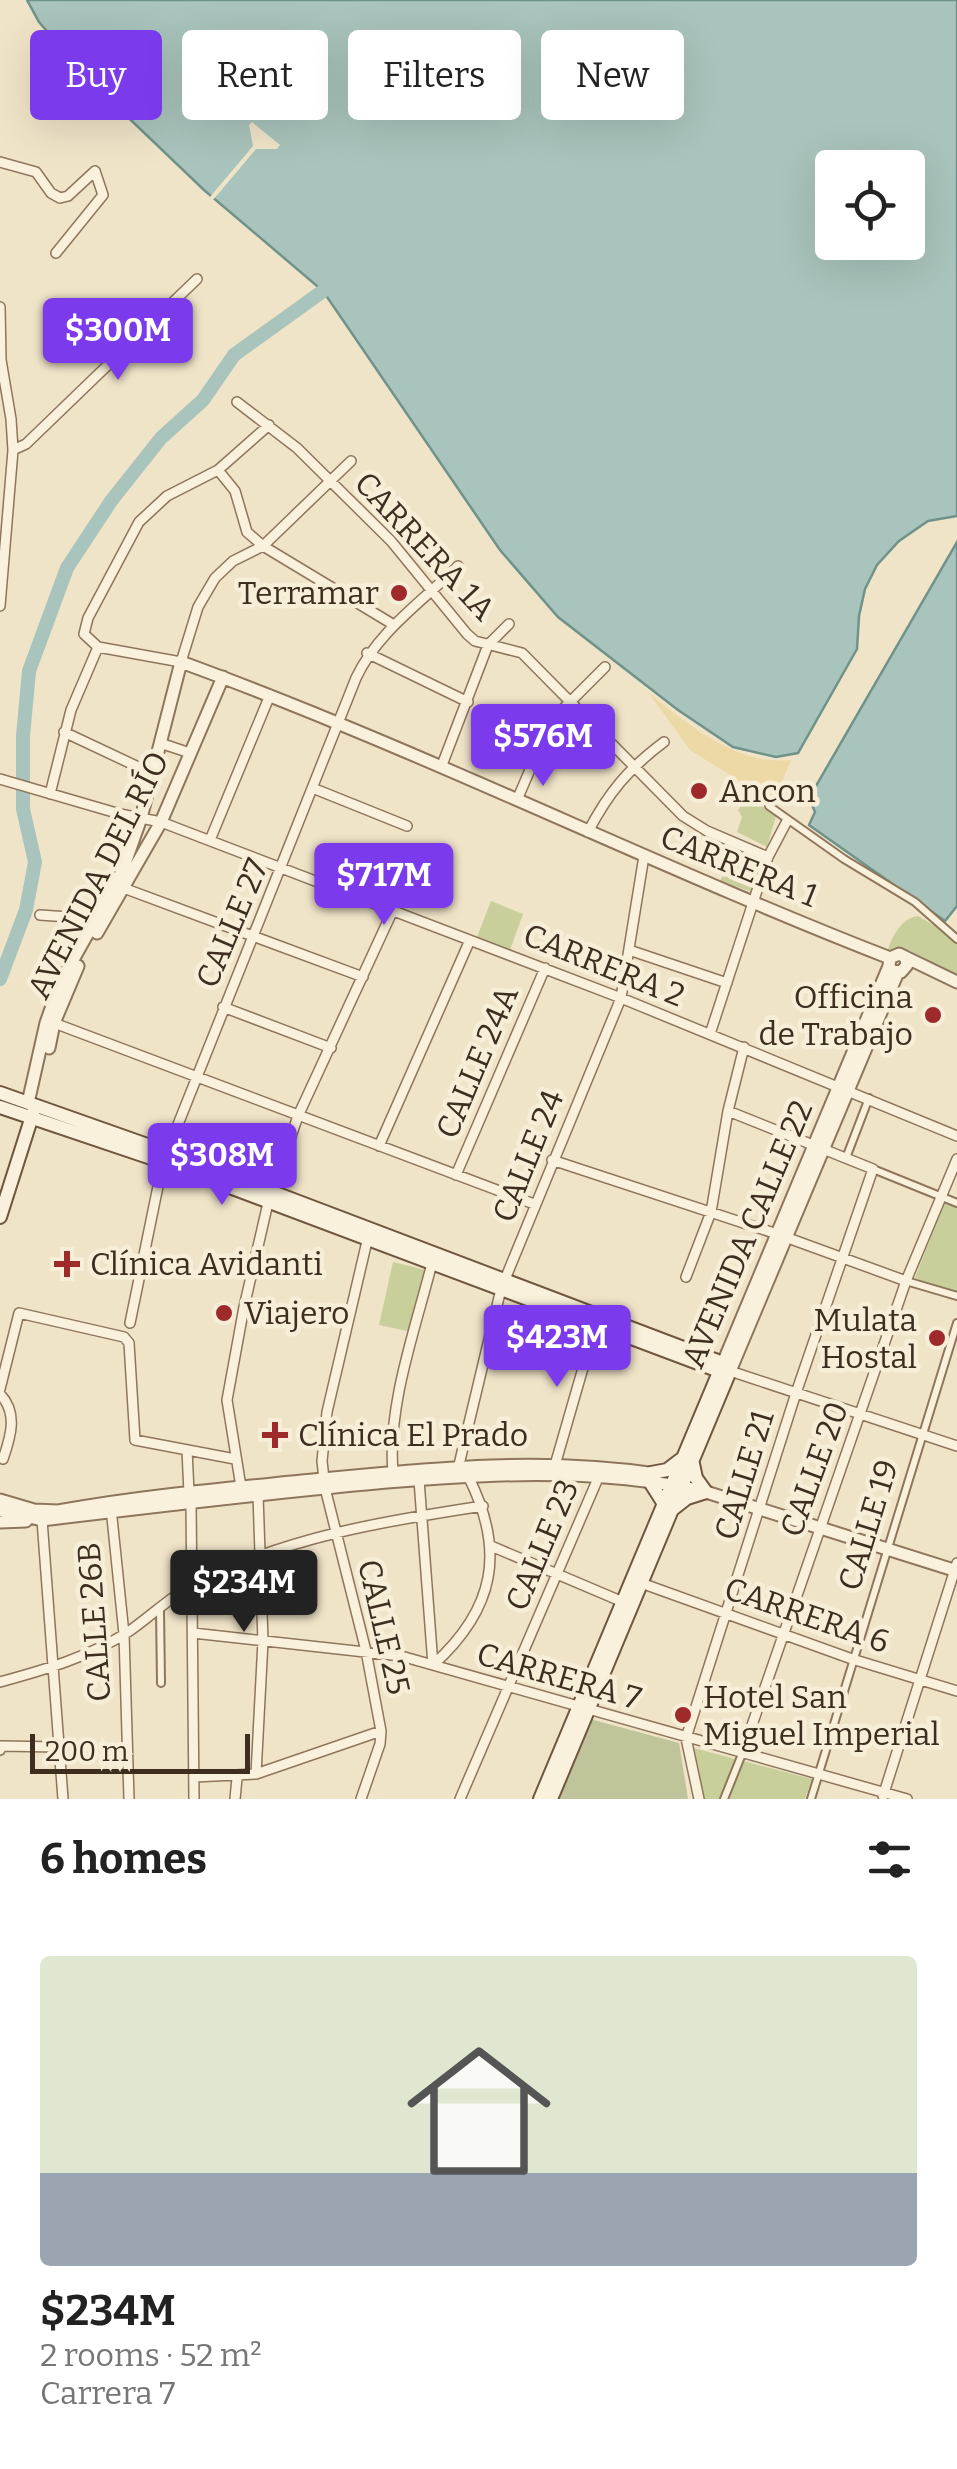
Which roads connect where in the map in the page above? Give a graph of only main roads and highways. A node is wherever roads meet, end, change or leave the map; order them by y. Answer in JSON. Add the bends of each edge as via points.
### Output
{"nodes":[{"id":1,"x":4,"y":1101,"type":"edge"},
{"id":2,"x":30,"y":1111,"type":"junction"},
{"id":3,"x":0,"y":1196,"type":"edge"},
{"id":4,"x":0,"y":1217,"type":"edge"},
{"id":5,"x":368,"y":1234,"type":"junction"},
{"id":6,"x":503,"y":1284,"type":"junction"},
{"id":7,"x":688,"y":1458,"type":"junction"},
{"id":8,"x":668,"y":1507,"type":"junction"},
{"id":9,"x":583,"y":1709,"type":"junction"},
{"id":10,"x":540,"y":1799,"type":"edge"},
{"id":11,"x":550,"y":1799,"type":"edge"}],
"edges":[{"from":1,"to":2,"type":"main road"},
{"from":2,"to":3,"type":"main road","name":"AVENIDA DEL RÍO"},
{"from":2,"to":4,"type":"main road","name":"AVENIDA DEL RÍO"},
{"from":2,"to":5,"type":"main road"},
{"from":5,"to":6,"type":"main road"},
{"from":5,"to":6,"type":"main road"},
{"from":6,"to":7,"type":"main road","name":"AVENIDA CALLE 22","via":[[724,1368]]},
{"from":7,"to":8,"type":"main road","name":"AVENIDA CALLE 22"},
{"from":7,"to":8,"type":"main road","via":[[651,1477]]},
{"from":7,"to":8,"type":"main road","via":[[706,1492]]},
{"from":8,"to":9,"type":"main road","name":"AVENIDA CALLE 22"},
{"from":8,"to":9,"type":"main road","name":"AVENIDA CALLE 22"},
{"from":9,"to":10,"type":"main road","name":"AVENIDA CALLE 22"},
{"from":9,"to":11,"type":"main road","name":"AVENIDA CALLE 22"}]}
